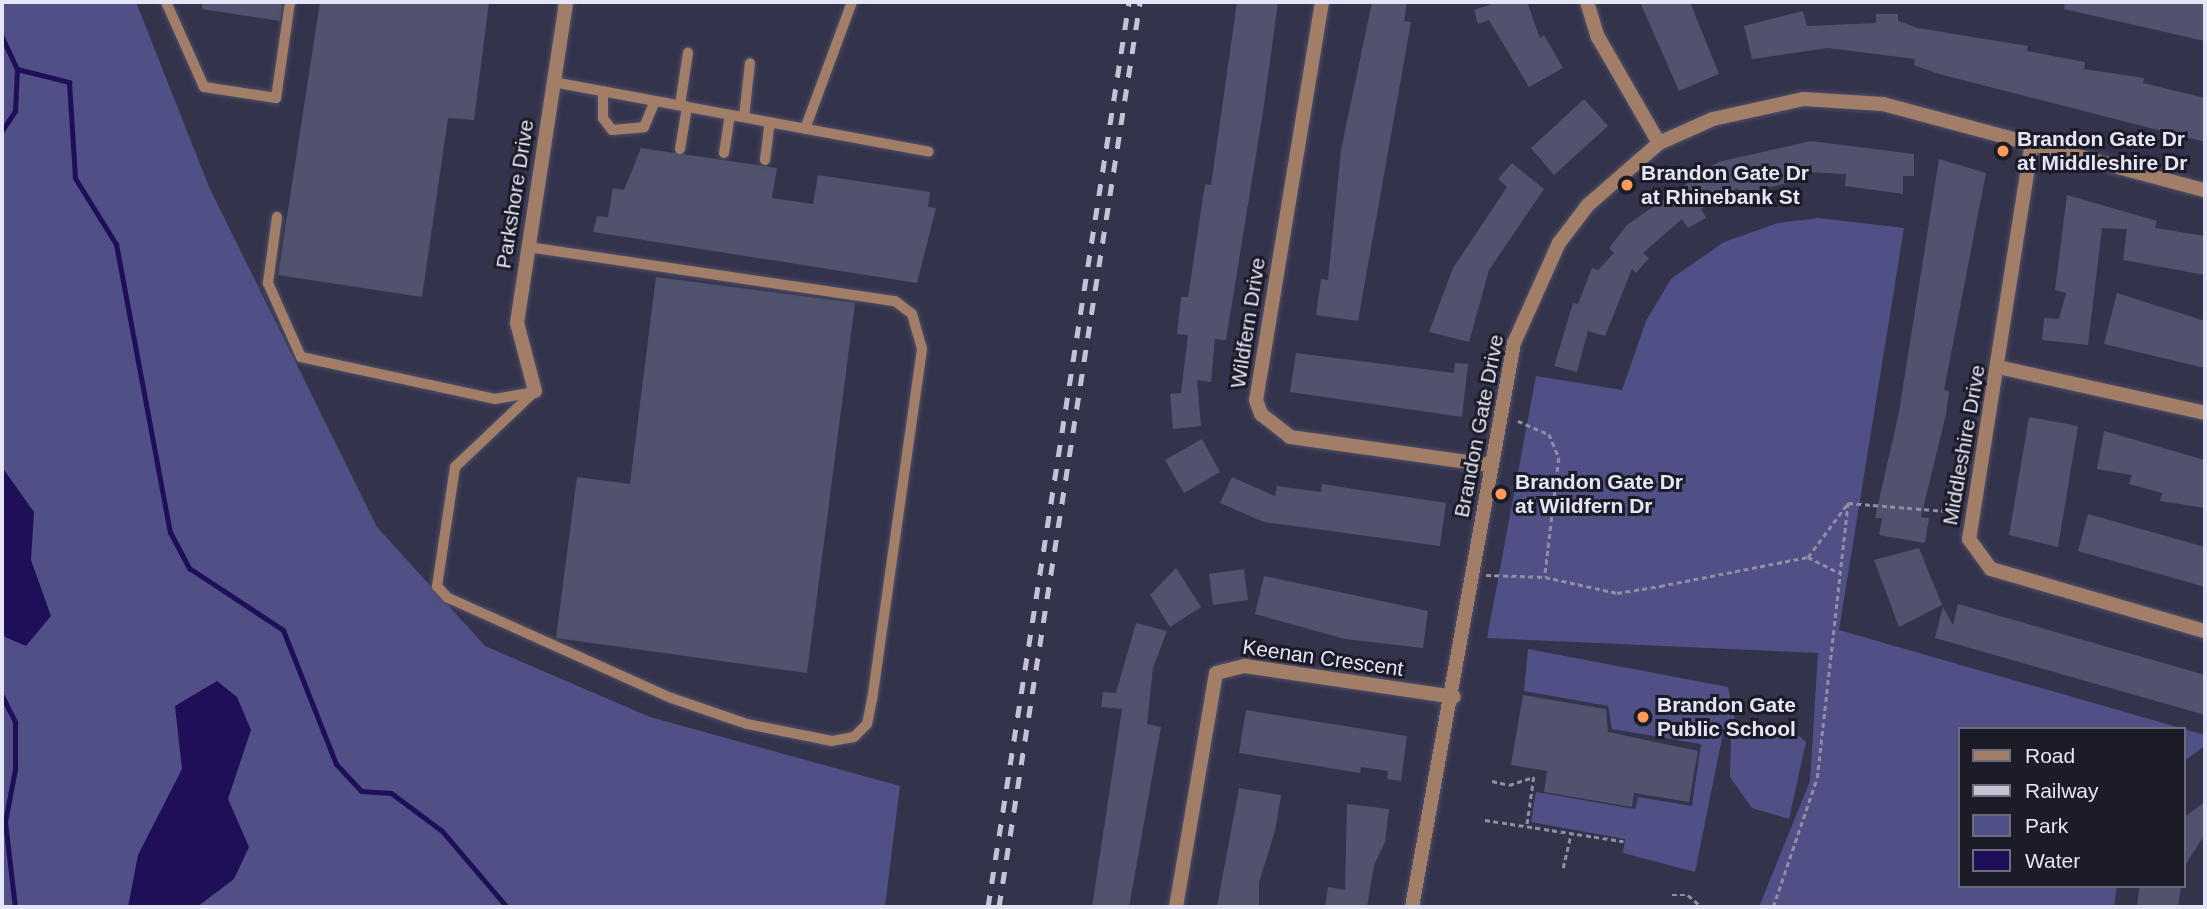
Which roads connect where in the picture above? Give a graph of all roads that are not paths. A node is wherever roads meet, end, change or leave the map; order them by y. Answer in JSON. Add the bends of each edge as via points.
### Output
{"nodes":[{"id":1,"x":166,"y":2,"type":"edge"},
{"id":2,"x":290,"y":2,"type":"edge"},
{"id":3,"x":566,"y":2,"type":"edge"},
{"id":4,"x":852,"y":2,"type":"edge"},
{"id":5,"x":1322,"y":2,"type":"edge"},
{"id":6,"x":1587,"y":2,"type":"edge"},
{"id":7,"x":688,"y":53,"type":"dead end"},
{"id":8,"x":750,"y":64,"type":"dead end"},
{"id":9,"x":554,"y":82,"type":"junction"},
{"id":10,"x":603,"y":91,"type":"junction"},
{"id":11,"x":654,"y":100,"type":"junction"},
{"id":12,"x":684,"y":106,"type":"junction"},
{"id":13,"x":730,"y":115,"type":"junction"},
{"id":14,"x":744,"y":117,"type":"junction"},
{"id":15,"x":770,"y":122,"type":"junction"},
{"id":16,"x":805,"y":129,"type":"junction"},
{"id":17,"x":2032,"y":142,"type":"junction"},
{"id":18,"x":1659,"y":143,"type":"junction"},
{"id":19,"x":680,"y":149,"type":"dead end"},
{"id":20,"x":929,"y":152,"type":"dead end"},
{"id":21,"x":724,"y":153,"type":"dead end"},
{"id":22,"x":765,"y":160,"type":"dead end"},
{"id":23,"x":2205,"y":190,"type":"edge"},
{"id":24,"x":277,"y":217,"type":"dead end"},
{"id":25,"x":528,"y":247,"type":"junction"},
{"id":26,"x":1998,"y":367,"type":"junction"},
{"id":27,"x":535,"y":391,"type":"junction"},
{"id":28,"x":2205,"y":413,"type":"edge"},
{"id":29,"x":1490,"y":465,"type":"junction"},
{"id":30,"x":2205,"y":631,"type":"edge"},
{"id":31,"x":1454,"y":697,"type":"junction"},
{"id":32,"x":1176,"y":907,"type":"edge"},
{"id":33,"x":1412,"y":907,"type":"edge"}],
"edges":[{"from":1,"to":2,"type":"lane","via":[[204,87],[276,98]]},
{"from":3,"to":9,"type":"street","name":"Parkshore Drive"},
{"from":4,"to":16,"type":"lane"},
{"from":5,"to":29,"type":"street","name":"Wildfern Drive","via":[[1256,400],[1261,414],[1290,437]]},
{"from":6,"to":18,"type":"street","via":[[1598,37]]},
{"from":7,"to":12,"type":"lane"},
{"from":8,"to":14,"type":"lane"},
{"from":9,"to":10,"type":"lane"},
{"from":9,"to":25,"type":"street","name":"Parkshore Drive"},
{"from":10,"to":11,"type":"lane"},
{"from":10,"to":11,"type":"lane","via":[[603,118],[612,130],[644,128]]},
{"from":11,"to":12,"type":"lane"},
{"from":12,"to":13,"type":"lane"},
{"from":12,"to":19,"type":"lane"},
{"from":13,"to":14,"type":"lane"},
{"from":13,"to":21,"type":"lane"},
{"from":14,"to":15,"type":"lane"},
{"from":15,"to":16,"type":"lane"},
{"from":15,"to":22,"type":"lane"},
{"from":16,"to":20,"type":"lane"},
{"from":17,"to":18,"type":"street","name":"Brandon Gate Drive","via":[[1844,99],[1735,113]]},
{"from":17,"to":23,"type":"street","name":"Brandon Gate Drive"},
{"from":17,"to":26,"type":"street","name":"Middleshire Drive"},
{"from":18,"to":29,"type":"street","name":"Brandon Gate Drive","via":[[1588,205],[1559,243],[1514,343]]},
{"from":24,"to":27,"type":"lane","via":[[268,283],[301,357],[495,400]]},
{"from":25,"to":27,"type":"street","name":"Parkshore Drive","via":[[517,323]]},
{"from":25,"to":27,"type":"lane","via":[[895,301],[912,314],[922,349],[872,699],[867,724],[854,737],[832,741],[747,724],[671,698],[443,592],[435,571],[455,467]]},
{"from":26,"to":28,"type":"street"},
{"from":26,"to":30,"type":"street","name":"Middleshire Drive","via":[[1969,539],[1991,569]]},
{"from":29,"to":31,"type":"street","name":"Brandon Gate Drive"},
{"from":31,"to":32,"type":"street","name":"Keenan Crescent","via":[[1245,666],[1216,673]]},
{"from":31,"to":33,"type":"street","name":"Brandon Gate Drive"}]}
